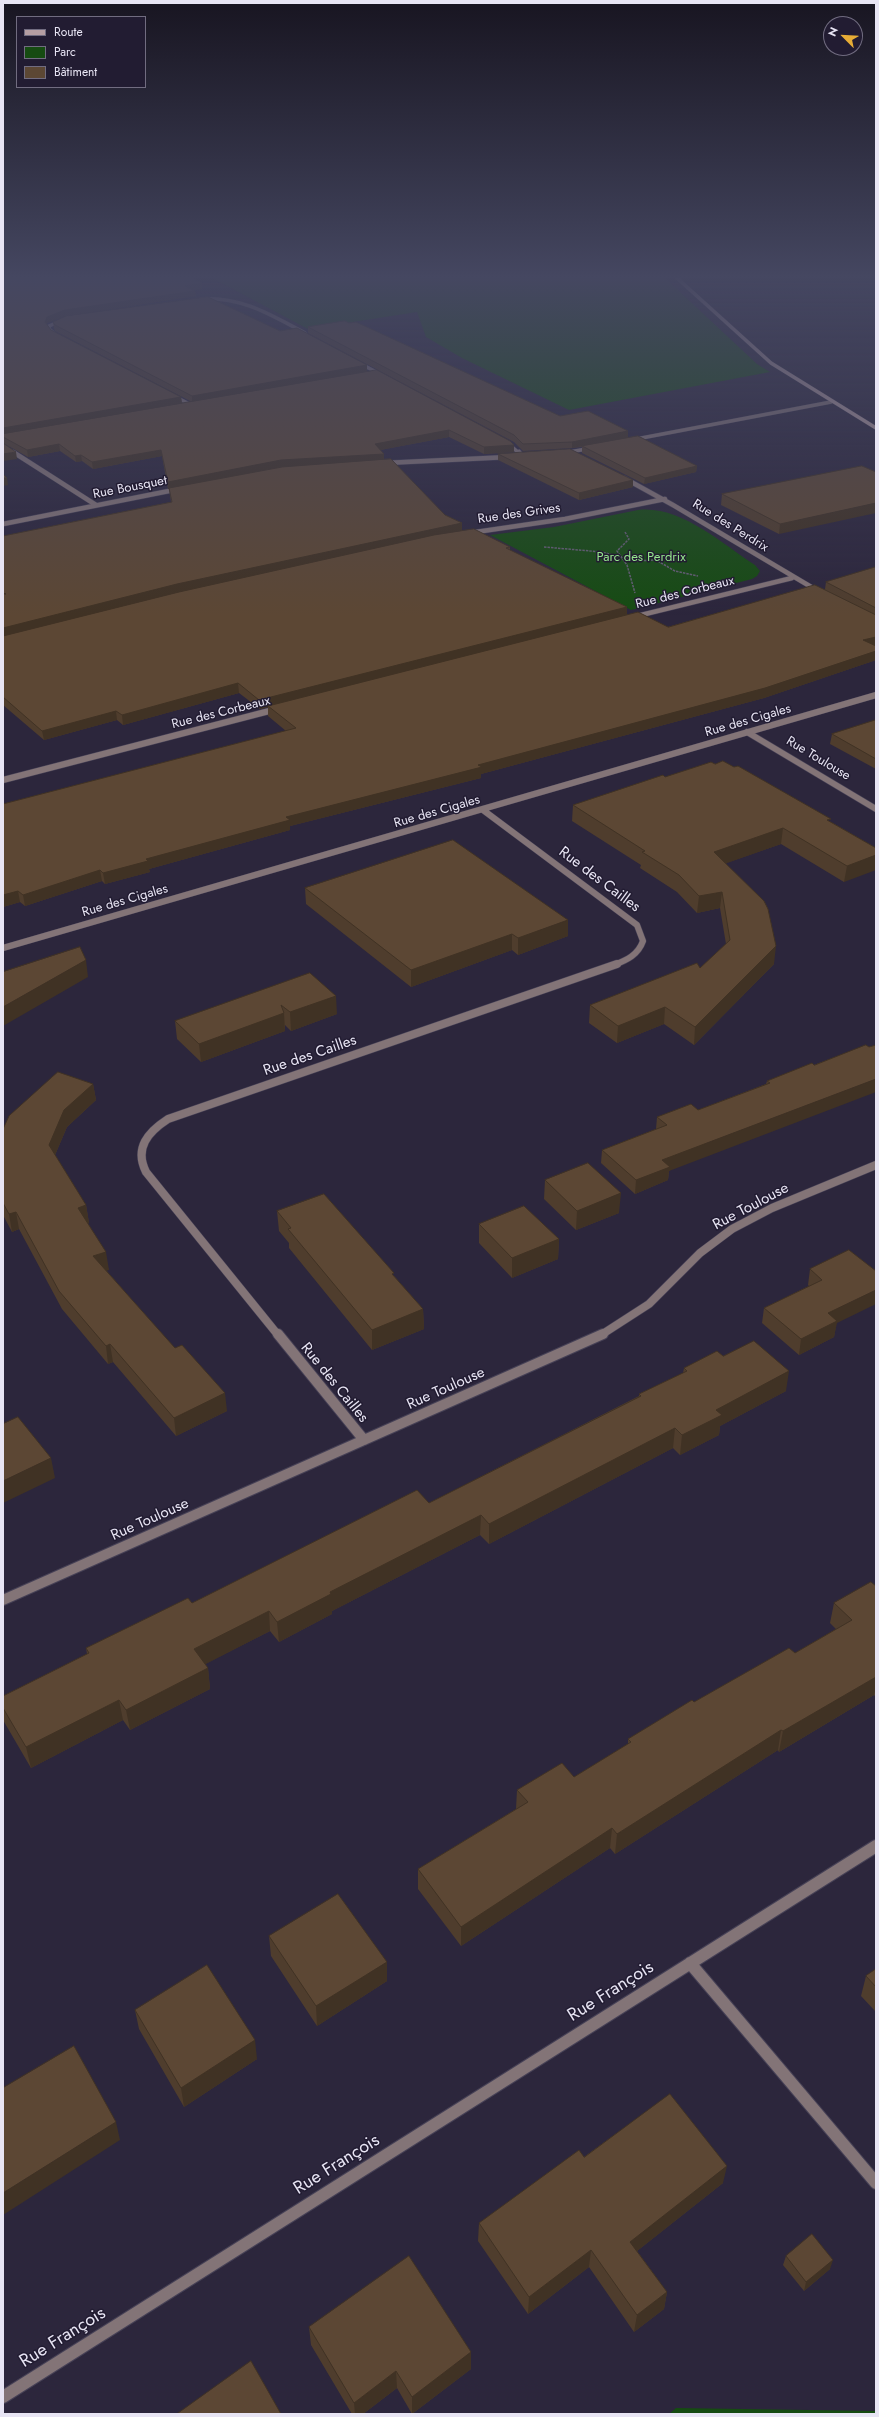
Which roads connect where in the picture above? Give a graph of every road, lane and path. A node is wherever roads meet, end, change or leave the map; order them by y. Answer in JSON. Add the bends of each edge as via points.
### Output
{"nodes":[{"id":1,"x":814,"y":391,"type":"edge"},
{"id":2,"x":170,"y":394,"type":"edge"},
{"id":3,"x":831,"y":402,"type":"junction"},
{"id":4,"x":199,"y":404,"type":"edge"},
{"id":5,"x":191,"y":405,"type":"junction"},
{"id":6,"x":183,"y":406,"type":"edge"},
{"id":7,"x":876,"y":428,"type":"edge"},
{"id":8,"x":499,"y":438,"type":"edge"},
{"id":9,"x":624,"y":441,"type":"edge"},
{"id":10,"x":3,"y":446,"type":"edge"},
{"id":11,"x":594,"y":447,"type":"edge"},
{"id":12,"x":571,"y":452,"type":"junction"},
{"id":13,"x":557,"y":454,"type":"edge"},
{"id":14,"x":522,"y":456,"type":"junction"},
{"id":15,"x":529,"y":456,"type":"edge"},
{"id":16,"x":582,"y":457,"type":"edge"},
{"id":17,"x":378,"y":464,"type":"edge"},
{"id":18,"x":619,"y":476,"type":"edge"},
{"id":19,"x":182,"y":489,"type":"edge"},
{"id":20,"x":665,"y":499,"type":"junction"},
{"id":21,"x":96,"y":505,"type":"junction"},
{"id":22,"x":620,"y":508,"type":"junction"},
{"id":23,"x":3,"y":524,"type":"edge"},
{"id":24,"x":465,"y":534,"type":"edge"},
{"id":25,"x":539,"y":547,"type":"dead end"},
{"id":26,"x":620,"y":558,"type":"junction"},
{"id":27,"x":701,"y":576,"type":"dead end"},
{"id":28,"x":792,"y":578,"type":"junction"},
{"id":29,"x":820,"y":592,"type":"edge"},
{"id":30,"x":662,"y":610,"type":"junction"},
{"id":31,"x":624,"y":620,"type":"edge"},
{"id":32,"x":876,"y":695,"type":"edge"},
{"id":33,"x":287,"y":707,"type":"edge"},
{"id":34,"x":747,"y":732,"type":"junction"},
{"id":35,"x":3,"y":780,"type":"edge"},
{"id":36,"x":876,"y":809,"type":"edge"},
{"id":37,"x":483,"y":810,"type":"junction"},
{"id":38,"x":3,"y":948,"type":"edge"},
{"id":39,"x":876,"y":1165,"type":"edge"},
{"id":40,"x":364,"y":1440,"type":"junction"},
{"id":41,"x":3,"y":1600,"type":"edge"},
{"id":42,"x":876,"y":1846,"type":"edge"},
{"id":43,"x":690,"y":1963,"type":"junction"},
{"id":44,"x":876,"y":2183,"type":"edge"},
{"id":45,"x":3,"y":2398,"type":"edge"}],
"edges":[{"from":1,"to":3,"type":"street"},
{"from":2,"to":5,"type":"street"},
{"from":3,"to":7,"type":"street"},
{"from":3,"to":9,"type":"street"},
{"from":4,"to":5,"type":"street"},
{"from":5,"to":6,"type":"street"},
{"from":8,"to":14,"type":"street","via":[[512,445]]},
{"from":10,"to":21,"type":"street"},
{"from":11,"to":12,"type":"street"},
{"from":12,"to":13,"type":"street"},
{"from":12,"to":16,"type":"street"},
{"from":14,"to":15,"type":"street"},
{"from":14,"to":17,"type":"street"},
{"from":18,"to":20,"type":"street","name":"Rue des Perdrix"},
{"from":19,"to":21,"type":"street","name":"Rue Bousquet"},
{"from":20,"to":22,"type":"street","name":"Rue des Grives"},
{"from":20,"to":28,"type":"street","name":"Rue des Perdrix"},
{"from":21,"to":23,"type":"street","name":"Rue Bousquet"},
{"from":22,"to":24,"type":"street","name":"Rue des Grives"},
{"from":22,"to":26,"type":"path","via":[[626,518],[623,526],[629,539],[617,551]]},
{"from":25,"to":26,"type":"path","via":[[602,552]]},
{"from":26,"to":27,"type":"path","via":[[634,561],[656,560],[667,564],[675,571]]},
{"from":26,"to":30,"type":"path","via":[[628,566],[631,587],[635,593]]},
{"from":28,"to":29,"type":"street","name":"Rue des Perdrix"},
{"from":28,"to":30,"type":"street","name":"Rue des Corbeaux"},
{"from":30,"to":31,"type":"street","name":"Rue des Corbeaux"},
{"from":32,"to":34,"type":"street","name":"Rue des Cigales"},
{"from":33,"to":35,"type":"street","name":"Rue des Corbeaux"},
{"from":34,"to":36,"type":"street","name":"Rue Toulouse"},
{"from":34,"to":37,"type":"street","name":"Rue des Cigales"},
{"from":37,"to":38,"type":"street","name":"Rue des Cigales"},
{"from":37,"to":40,"type":"street","name":"Rue des Cailles","via":[[638,925],[643,941],[638,951],[615,965],[168,1119],[152,1130],[140,1151],[146,1172]]},
{"from":39,"to":40,"type":"street","name":"Rue Toulouse","via":[[769,1210],[737,1227],[694,1258],[646,1306],[628,1320],[601,1335]]},
{"from":40,"to":41,"type":"street","name":"Rue Toulouse"},
{"from":42,"to":43,"type":"street","name":"Rue François"},
{"from":43,"to":44,"type":"street"},
{"from":43,"to":45,"type":"street","name":"Rue François"}]}
